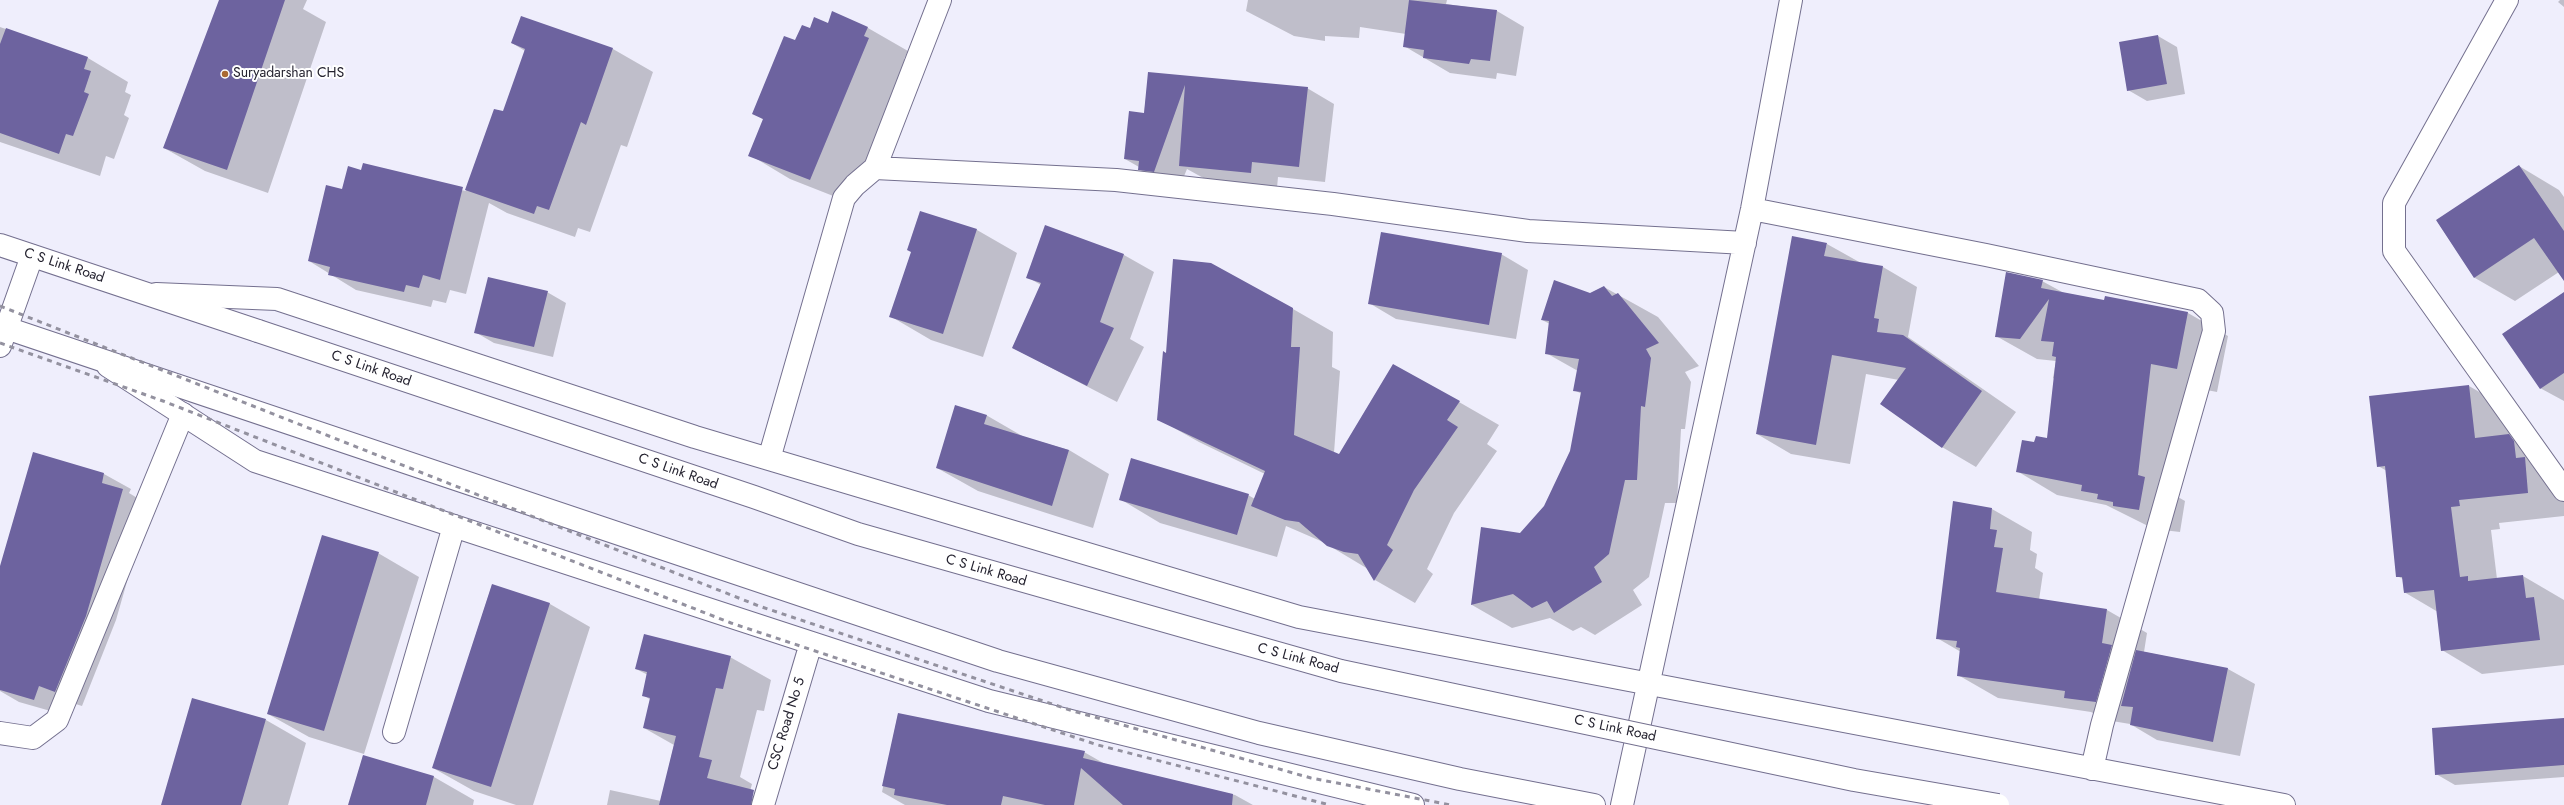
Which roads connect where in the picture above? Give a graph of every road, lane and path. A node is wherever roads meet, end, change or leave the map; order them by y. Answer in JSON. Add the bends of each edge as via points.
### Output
{"nodes":[{"id":1,"x":940,"y":0,"type":"edge"},
{"id":2,"x":1791,"y":0,"type":"edge"},
{"id":3,"x":2507,"y":0,"type":"edge"},
{"id":4,"x":875,"y":168,"type":"junction"},
{"id":5,"x":1752,"y":210,"type":"junction"},
{"id":6,"x":1744,"y":243,"type":"junction"},
{"id":7,"x":0,"y":245,"type":"edge"},
{"id":8,"x":32,"y":256,"type":"junction"},
{"id":9,"x":146,"y":294,"type":"junction"},
{"id":10,"x":2,"y":334,"type":"edge"},
{"id":11,"x":97,"y":359,"type":"junction"},
{"id":12,"x":182,"y":414,"type":"junction"},
{"id":13,"x":769,"y":459,"type":"junction"},
{"id":14,"x":2564,"y":490,"type":"edge"},
{"id":15,"x":454,"y":526,"type":"junction"},
{"id":16,"x":811,"y":643,"type":"junction"},
{"id":17,"x":1649,"y":685,"type":"junction"},
{"id":18,"x":394,"y":732,"type":"dead end"},
{"id":19,"x":0,"y":733,"type":"edge"},
{"id":20,"x":2092,"y":769,"type":"junction"},
{"id":21,"x":763,"y":805,"type":"edge"},
{"id":22,"x":1412,"y":805,"type":"edge"},
{"id":23,"x":1594,"y":805,"type":"edge"},
{"id":24,"x":1622,"y":805,"type":"edge"},
{"id":25,"x":1998,"y":805,"type":"edge"},
{"id":26,"x":2284,"y":805,"type":"edge"}],
"edges":[{"from":1,"to":4,"type":"street"},
{"from":2,"to":5,"type":"street"},
{"from":3,"to":14,"type":"street","via":[[2394,203],[2394,251]]},
{"from":4,"to":6,"type":"street","via":[[1116,180],[1333,204],[1528,231]]},
{"from":4,"to":13,"type":"street","via":[[844,198]]},
{"from":5,"to":6,"type":"street"},
{"from":5,"to":20,"type":"street","via":[[2198,300],[2212,313],[2214,331],[2102,725]]},
{"from":6,"to":17,"type":"street"},
{"from":7,"to":8,"type":"street","name":"C S Link Road"},
{"from":8,"to":9,"type":"street","name":"C S Link Road"},
{"from":8,"to":10,"type":"street"},
{"from":9,"to":13,"type":"street","via":[[277,299]]},
{"from":9,"to":25,"type":"street","name":"C S Link Road","bridge":true,"via":[[858,534],[1341,671],[1854,780]]},
{"from":10,"to":11,"type":"street"},
{"from":11,"to":12,"type":"street"},
{"from":11,"to":23,"type":"street","via":[[998,661],[1259,734],[1460,779]]},
{"from":12,"to":15,"type":"street","via":[[255,461]]},
{"from":12,"to":19,"type":"street","via":[[57,720],[33,738]]},
{"from":13,"to":17,"type":"street","via":[[1299,617]]},
{"from":15,"to":16,"type":"street"},
{"from":15,"to":18,"type":"street"},
{"from":16,"to":21,"type":"street","name":"CSC Road No 5"},
{"from":16,"to":22,"type":"street","via":[[989,702]]},
{"from":17,"to":20,"type":"street"},
{"from":17,"to":24,"type":"street"},
{"from":20,"to":26,"type":"street"}]}
